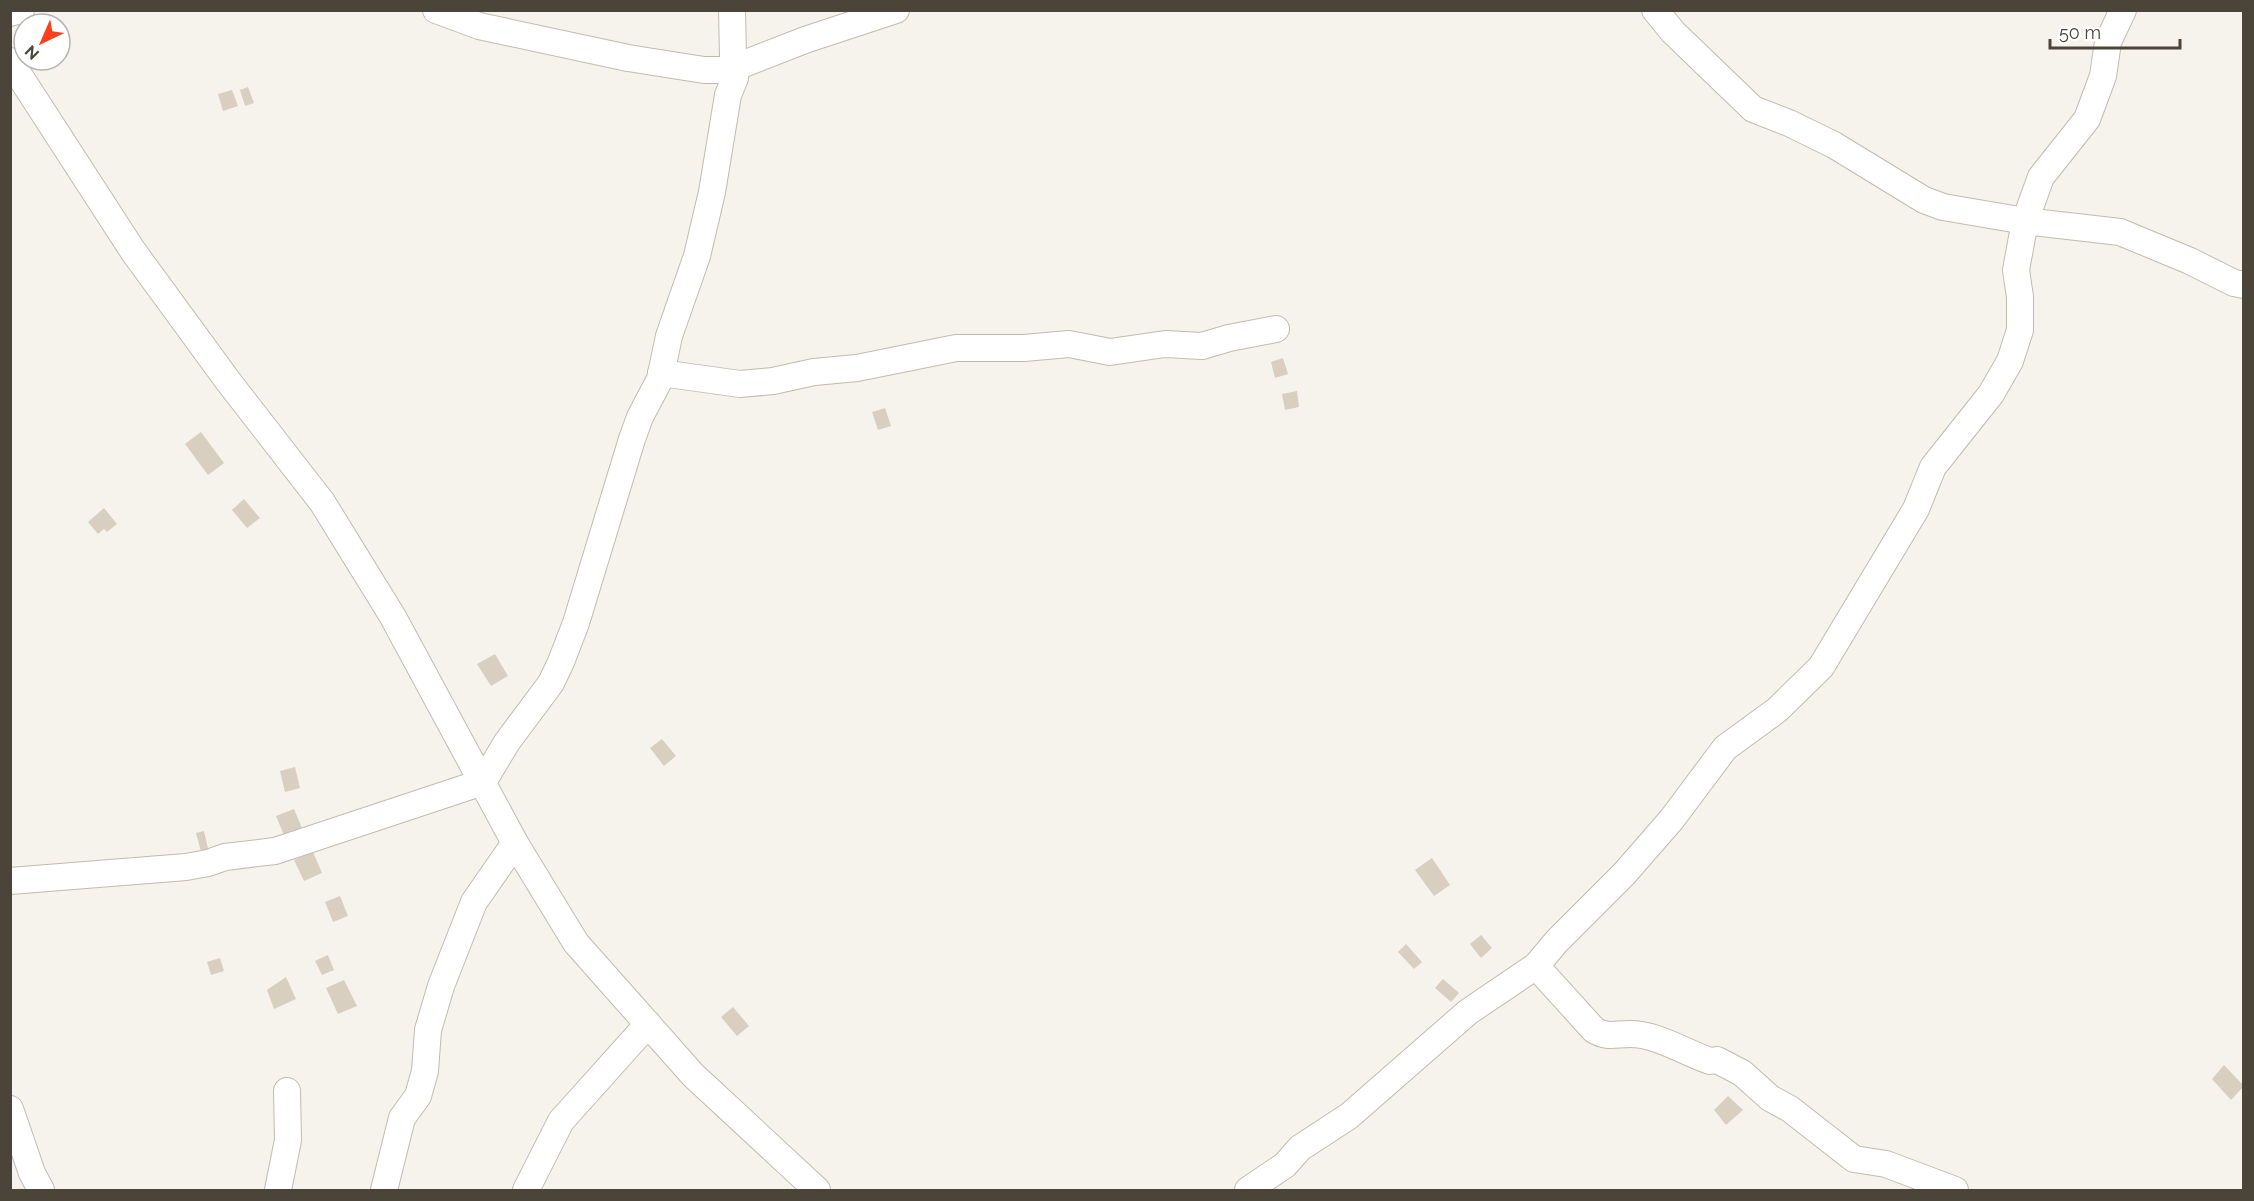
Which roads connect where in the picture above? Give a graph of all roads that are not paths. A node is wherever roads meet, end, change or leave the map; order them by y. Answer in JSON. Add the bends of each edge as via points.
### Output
{"nodes":[{"id":1,"x":21,"y":10,"type":"edge"},
{"id":2,"x":436,"y":10,"type":"edge"},
{"id":3,"x":732,"y":10,"type":"edge"},
{"id":4,"x":896,"y":10,"type":"edge"},
{"id":5,"x":1655,"y":10,"type":"edge"},
{"id":6,"x":2123,"y":10,"type":"edge"},
{"id":7,"x":10,"y":13,"type":"edge"},
{"id":8,"x":10,"y":61,"type":"edge"},
{"id":9,"x":736,"y":66,"type":"junction"},
{"id":10,"x":2025,"y":221,"type":"junction"},
{"id":11,"x":2244,"y":285,"type":"edge"},
{"id":12,"x":1276,"y":329,"type":"dead end"},
{"id":13,"x":661,"y":373,"type":"junction"},
{"id":14,"x":483,"y":782,"type":"junction"},
{"id":15,"x":515,"y":843,"type":"junction"},
{"id":16,"x":10,"y":881,"type":"edge"},
{"id":17,"x":1536,"y":966,"type":"junction"},
{"id":18,"x":648,"y":1024,"type":"junction"},
{"id":19,"x":287,"y":1091,"type":"dead end"},
{"id":20,"x":10,"y":1109,"type":"edge"},
{"id":21,"x":40,"y":1191,"type":"edge"},
{"id":22,"x":278,"y":1191,"type":"edge"},
{"id":23,"x":384,"y":1191,"type":"edge"},
{"id":24,"x":526,"y":1191,"type":"edge"},
{"id":25,"x":817,"y":1191,"type":"edge"},
{"id":26,"x":1248,"y":1191,"type":"edge"},
{"id":27,"x":1955,"y":1191,"type":"edge"}],
"edges":[{"from":1,"to":7,"type":"street"},
{"from":2,"to":9,"type":"street","via":[[479,26],[628,58],[705,70]]},
{"from":3,"to":9,"type":"street","via":[[732,57]]},
{"from":4,"to":9,"type":"street"},
{"from":5,"to":10,"type":"street","via":[[1753,109],[1834,145],[1924,200]]},
{"from":6,"to":10,"type":"street","via":[[2108,42],[2103,76],[2087,119],[2040,177]]},
{"from":8,"to":14,"type":"street","via":[[133,251],[322,502],[393,617]]},
{"from":9,"to":13,"type":"street","via":[[697,256],[669,336]]},
{"from":10,"to":11,"type":"street","via":[[2120,232]]},
{"from":10,"to":17,"type":"street","via":[[2016,270],[2020,330],[2010,361],[1991,394],[1933,467],[1916,509],[1821,667],[1777,710],[1725,748],[1672,819]]},
{"from":12,"to":13,"type":"street","via":[[1202,346],[1165,344],[1110,352],[1069,344],[956,348],[857,368],[740,384]]},
{"from":13,"to":14,"type":"street","via":[[632,439],[561,662],[551,683]]},
{"from":14,"to":15,"type":"street"},
{"from":14,"to":16,"type":"street","via":[[275,851],[186,867]]},
{"from":15,"to":18,"type":"street","via":[[576,943]]},
{"from":15,"to":23,"type":"street","via":[[474,902],[441,986],[428,1030],[418,1096],[402,1118]]},
{"from":17,"to":26,"type":"street","via":[[1468,1012],[1349,1116],[1300,1148],[1285,1165]]},
{"from":17,"to":27,"type":"street","via":[[1603,1036],[1645,1035],[1710,1061],[1718,1060],[1742,1073],[1854,1159],[1886,1164]]},
{"from":18,"to":24,"type":"street","via":[[561,1121]]},
{"from":18,"to":25,"type":"street","via":[[693,1075]]},
{"from":19,"to":22,"type":"street","via":[[288,1140]]},
{"from":20,"to":21,"type":"street"}]}
